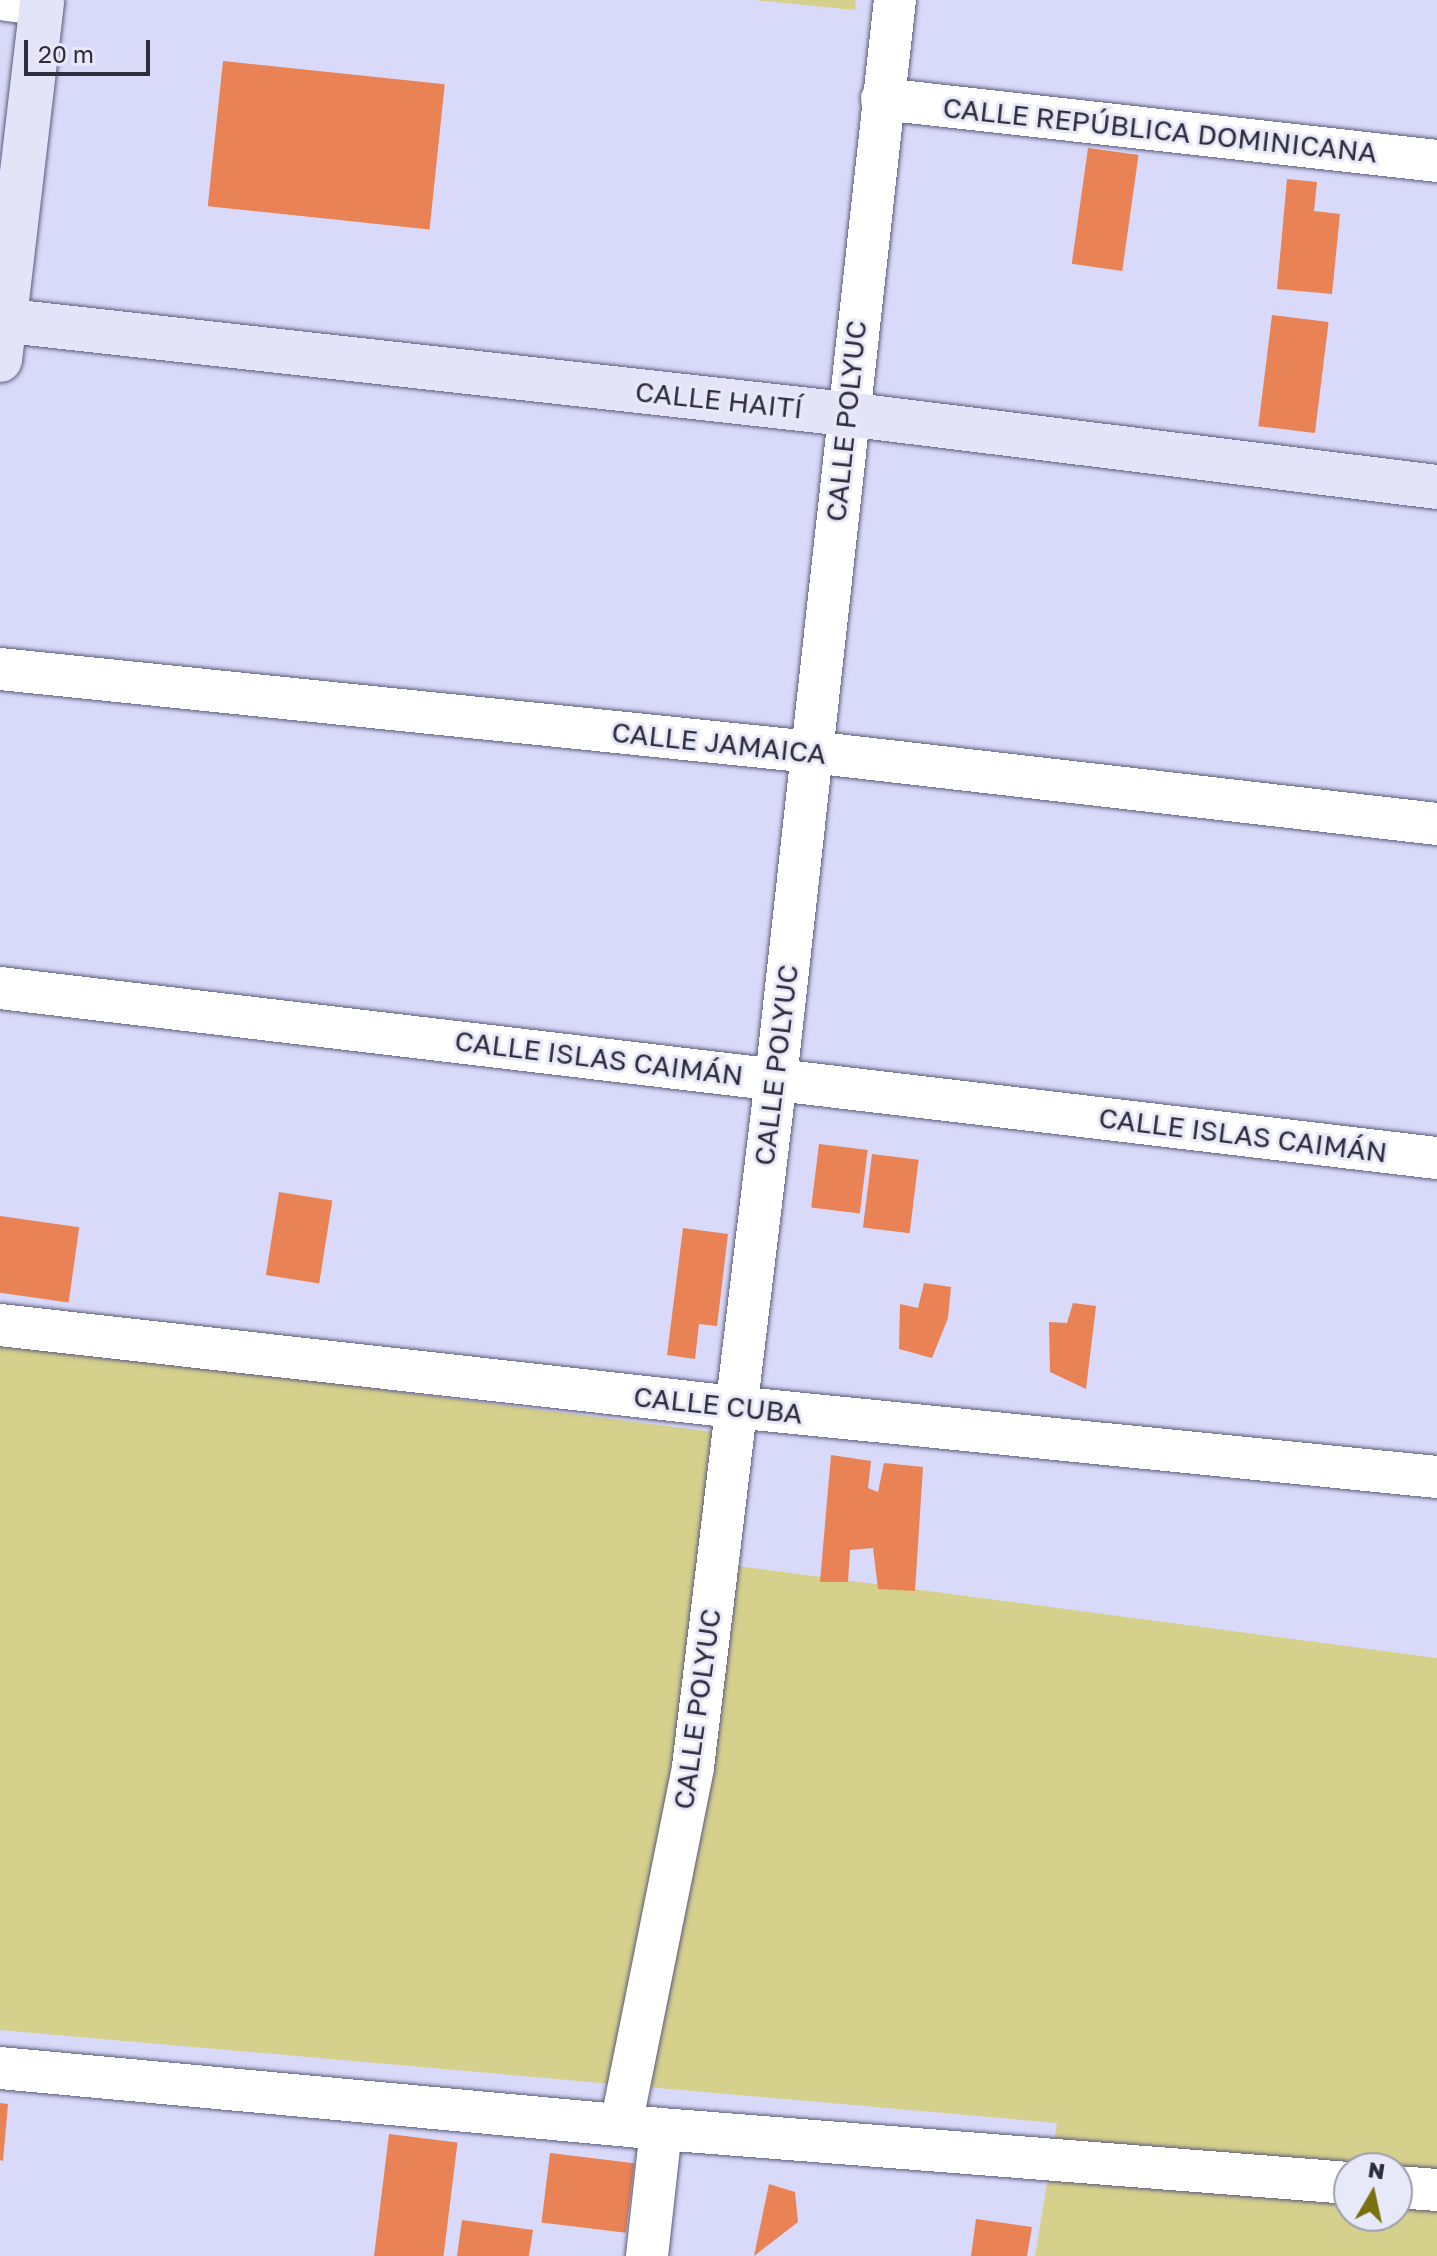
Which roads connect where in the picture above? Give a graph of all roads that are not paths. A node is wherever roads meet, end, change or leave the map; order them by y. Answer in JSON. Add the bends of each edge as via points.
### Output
{"nodes":[{"id":1,"x":895,"y":0,"type":"edge"},
{"id":2,"x":30,"y":1,"type":"edge"},
{"id":3,"x":882,"y":99,"type":"junction"},
{"id":4,"x":1437,"y":161,"type":"edge"},
{"id":5,"x":1,"y":334,"type":"edge"},
{"id":6,"x":846,"y":414,"type":"junction"},
{"id":7,"x":1437,"y":487,"type":"edge"},
{"id":8,"x":0,"y":669,"type":"edge"},
{"id":9,"x":811,"y":752,"type":"junction"},
{"id":10,"x":1437,"y":824,"type":"edge"},
{"id":11,"x":0,"y":988,"type":"edge"},
{"id":12,"x":776,"y":1079,"type":"junction"},
{"id":13,"x":1437,"y":1158,"type":"edge"},
{"id":14,"x":0,"y":1325,"type":"edge"},
{"id":15,"x":734,"y":1407,"type":"junction"},
{"id":16,"x":1437,"y":1477,"type":"edge"},
{"id":17,"x":0,"y":2068,"type":"edge"},
{"id":18,"x":641,"y":2127,"type":"junction"},
{"id":19,"x":1333,"y":2182,"type":"edge"},
{"id":20,"x":1413,"y":2188,"type":"edge"},
{"id":21,"x":1437,"y":2190,"type":"edge"},
{"id":22,"x":647,"y":2256,"type":"edge"}],
"edges":[{"from":1,"to":3,"type":"street","name":"CALLE POLYUC"},
{"from":2,"to":5,"type":"street"},
{"from":3,"to":4,"type":"street","name":"CALLE REPÚBLICA DOMINICANA"},
{"from":3,"to":6,"type":"street","name":"CALLE POLYUC"},
{"from":5,"to":6,"type":"street","name":"CALLE HAITÍ"},
{"from":6,"to":7,"type":"street","name":"CALLE HAITÍ"},
{"from":6,"to":9,"type":"street","name":"CALLE POLYUC"},
{"from":8,"to":9,"type":"street","name":"CALLE JAMAICA"},
{"from":9,"to":10,"type":"street","name":"CALLE JAMAICA"},
{"from":9,"to":12,"type":"street","name":"CALLE POLYUC"},
{"from":11,"to":12,"type":"street","name":"CALLE ISLAS CAIMÁN"},
{"from":12,"to":13,"type":"street","name":"CALLE ISLAS CAIMÁN"},
{"from":12,"to":15,"type":"street","name":"CALLE POLYUC"},
{"from":14,"to":15,"type":"street","name":"CALLE CUBA"},
{"from":15,"to":16,"type":"street","name":"CALLE CUBA"},
{"from":15,"to":18,"type":"street","name":"CALLE POLYUC","via":[[693,1767]]},
{"from":17,"to":18,"type":"street"},
{"from":18,"to":19,"type":"street"},
{"from":18,"to":22,"type":"street","name":"CALLE POLYUC"},
{"from":20,"to":21,"type":"street"}]}
